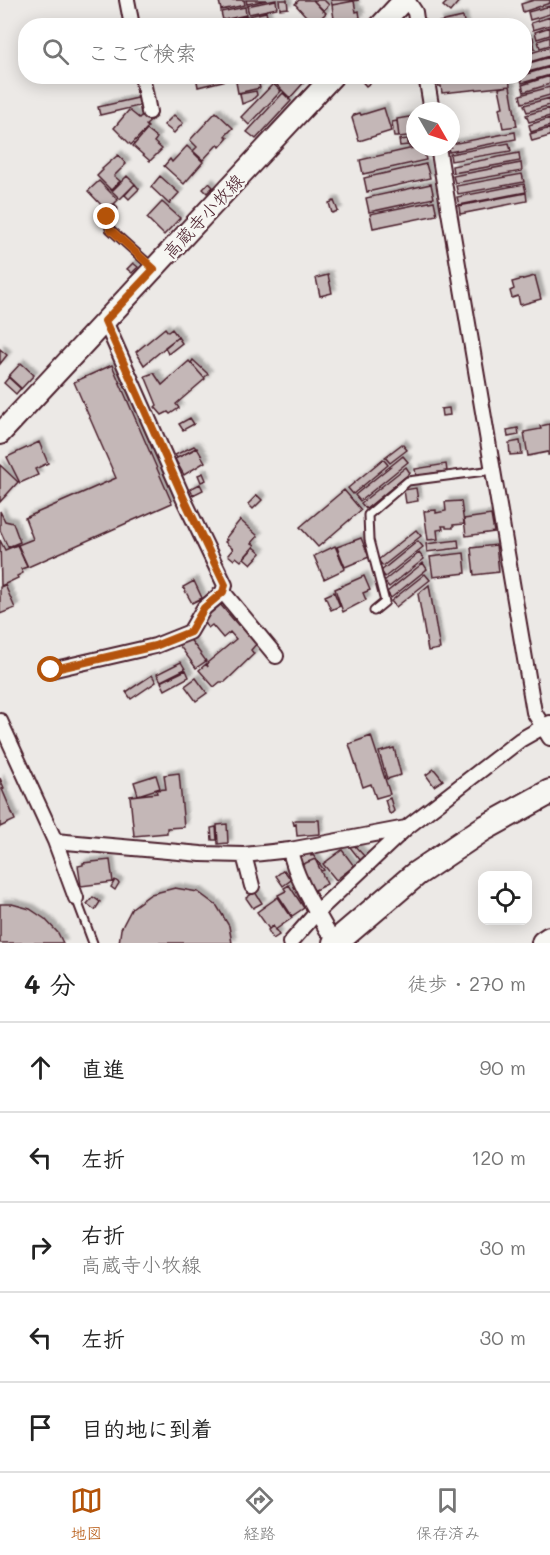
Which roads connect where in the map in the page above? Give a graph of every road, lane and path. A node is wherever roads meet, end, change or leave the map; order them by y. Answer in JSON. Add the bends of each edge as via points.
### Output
{"nodes":[{"id":1,"x":127,"y":0,"type":"edge"},
{"id":2,"x":406,"y":0,"type":"edge"},
{"id":3,"x":130,"y":18,"type":"edge"},
{"id":4,"x":388,"y":18,"type":"edge"},
{"id":5,"x":416,"y":18,"type":"edge"},
{"id":6,"x":144,"y":84,"type":"edge"},
{"id":7,"x":326,"y":84,"type":"edge"},
{"id":8,"x":427,"y":84,"type":"edge"},
{"id":9,"x":430,"y":102,"type":"edge"},
{"id":10,"x":149,"y":112,"type":"dead end"},
{"id":11,"x":440,"y":156,"type":"edge"},
{"id":12,"x":113,"y":209,"type":"dead end"},
{"id":13,"x":154,"y":269,"type":"junction"},
{"id":14,"x":105,"y":321,"type":"junction"},
{"id":15,"x":0,"y":434,"type":"edge"},
{"id":16,"x":493,"y":470,"type":"junction"},
{"id":17,"x":223,"y":592,"type":"junction"},
{"id":18,"x":374,"y":611,"type":"dead end"},
{"id":19,"x":276,"y":656,"type":"dead end"},
{"id":20,"x":51,"y":670,"type":"dead end"},
{"id":21,"x":0,"y":721,"type":"edge"},
{"id":22,"x":548,"y":729,"type":"edge"},
{"id":23,"x":550,"y":792,"type":"edge"},
{"id":24,"x":406,"y":828,"type":"junction"},
{"id":25,"x":56,"y":841,"type":"junction"},
{"id":26,"x":290,"y":850,"type":"junction"},
{"id":27,"x":244,"y":855,"type":"junction"},
{"id":28,"x":252,"y":886,"type":"dead end"},
{"id":29,"x":76,"y":898,"type":"joint"},
{"id":30,"x":317,"y":912,"type":"junction"},
{"id":31,"x":331,"y":937,"type":"edge"},
{"id":32,"x":550,"y":939,"type":"edge"},
{"id":33,"x":93,"y":943,"type":"edge"},
{"id":34,"x":290,"y":943,"type":"edge"},
{"id":35,"x":544,"y":943,"type":"edge"}],
"edges":[{"from":1,"to":3,"type":"street"},
{"from":2,"to":4,"type":"main road"},
{"from":2,"to":5,"type":"street"},
{"from":6,"to":10,"type":"street"},
{"from":7,"to":13,"type":"main road","name":"高蔵寺小牧線"},
{"from":8,"to":9,"type":"street"},
{"from":11,"to":16,"type":"street"},
{"from":12,"to":13,"type":"lane","via":[[107,217],[110,229]]},
{"from":13,"to":14,"type":"main road","name":"高蔵寺小牧線"},
{"from":14,"to":15,"type":"main road","name":"高蔵寺小牧線"},
{"from":14,"to":17,"type":"street","via":[[225,585]]},
{"from":16,"to":18,"type":"lane","via":[[408,482],[368,515],[369,540],[384,602]]},
{"from":16,"to":22,"type":"street","via":[[534,712]]},
{"from":17,"to":19,"type":"street"},
{"from":17,"to":20,"type":"street","via":[[204,608],[190,632],[155,646]]},
{"from":21,"to":25,"type":"street"},
{"from":22,"to":24,"type":"street","via":[[520,740]]},
{"from":23,"to":31,"type":"highway","via":[[483,829]]},
{"from":24,"to":26,"type":"street"},
{"from":24,"to":30,"type":"street"},
{"from":25,"to":27,"type":"street"},
{"from":25,"to":29,"type":"street"},
{"from":26,"to":27,"type":"street"},
{"from":26,"to":30,"type":"street"},
{"from":27,"to":28,"type":"street"},
{"from":29,"to":33,"type":"lane"},
{"from":30,"to":31,"type":"street"},
{"from":30,"to":34,"type":"street"},
{"from":32,"to":35,"type":"highway"}]}
